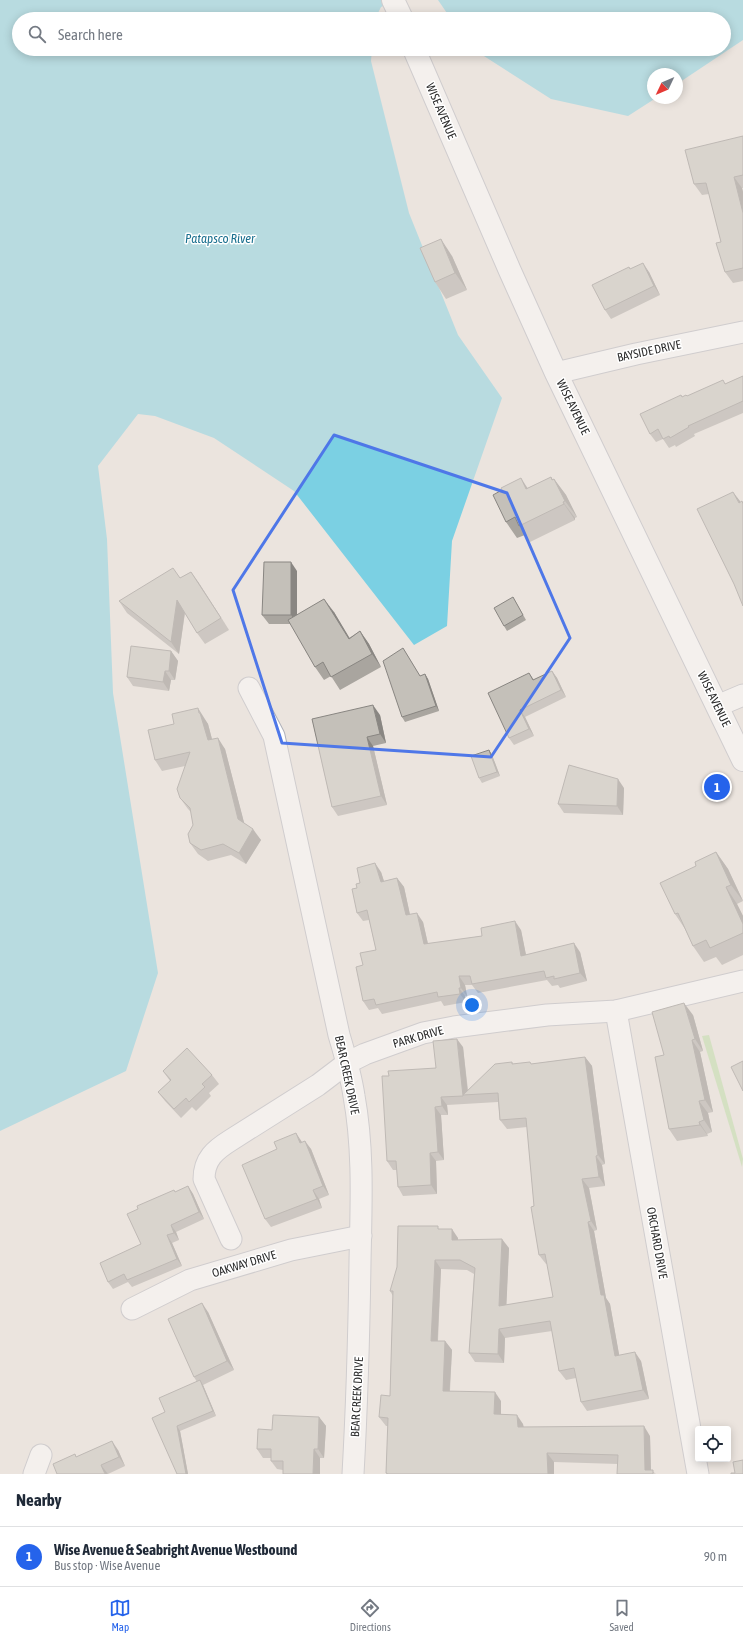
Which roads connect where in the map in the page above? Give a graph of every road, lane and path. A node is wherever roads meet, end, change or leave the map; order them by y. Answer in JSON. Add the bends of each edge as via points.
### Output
{"nodes":[{"id":1,"x":393,"y":0,"type":"edge"},
{"id":2,"x":399,"y":12,"type":"edge"},
{"id":3,"x":417,"y":56,"type":"edge"},
{"id":4,"x":743,"y":332,"type":"edge"},
{"id":5,"x":556,"y":373,"type":"junction"},
{"id":6,"x":249,"y":688,"type":"dead end"},
{"id":7,"x":743,"y":695,"type":"edge"},
{"id":8,"x":717,"y":706,"type":"junction"},
{"id":9,"x":743,"y":760,"type":"edge"},
{"id":10,"x":743,"y":981,"type":"edge"},
{"id":11,"x":616,"y":1012,"type":"junction"},
{"id":12,"x":347,"y":1063,"type":"junction"},
{"id":13,"x":361,"y":1236,"type":"junction"},
{"id":14,"x":231,"y":1239,"type":"dead end"},
{"id":15,"x":132,"y":1309,"type":"dead end"},
{"id":16,"x":353,"y":1474,"type":"edge"},
{"id":17,"x":698,"y":1474,"type":"edge"}],
"edges":[{"from":1,"to":2,"type":"main road"},
{"from":3,"to":5,"type":"main road","name":"WISE AVENUE"},
{"from":4,"to":5,"type":"street","name":"BAYSIDE DRIVE"},
{"from":5,"to":8,"type":"main road","name":"WISE AVENUE"},
{"from":6,"to":12,"type":"street","name":"BEAR CREEK DRIVE","via":[[274,736]]},
{"from":7,"to":8,"type":"street"},
{"from":8,"to":9,"type":"main road","name":"WISE AVENUE"},
{"from":10,"to":11,"type":"street","name":"PARK DRIVE"},
{"from":11,"to":12,"type":"street","name":"PARK DRIVE","via":[[547,1015],[454,1026],[424,1033]]},
{"from":11,"to":17,"type":"street","name":"ORCHARD DRIVE"},
{"from":12,"to":13,"type":"street","name":"BEAR CREEK DRIVE","via":[[355,1097],[360,1152]]},
{"from":12,"to":14,"type":"street","name":"PARK DRIVE","via":[[318,1085],[225,1144],[209,1159],[204,1169],[204,1179]]},
{"from":13,"to":15,"type":"street","name":"OAKWAY DRIVE","via":[[291,1250],[197,1278]]},
{"from":13,"to":16,"type":"street","name":"BEAR CREEK DRIVE"}]}
